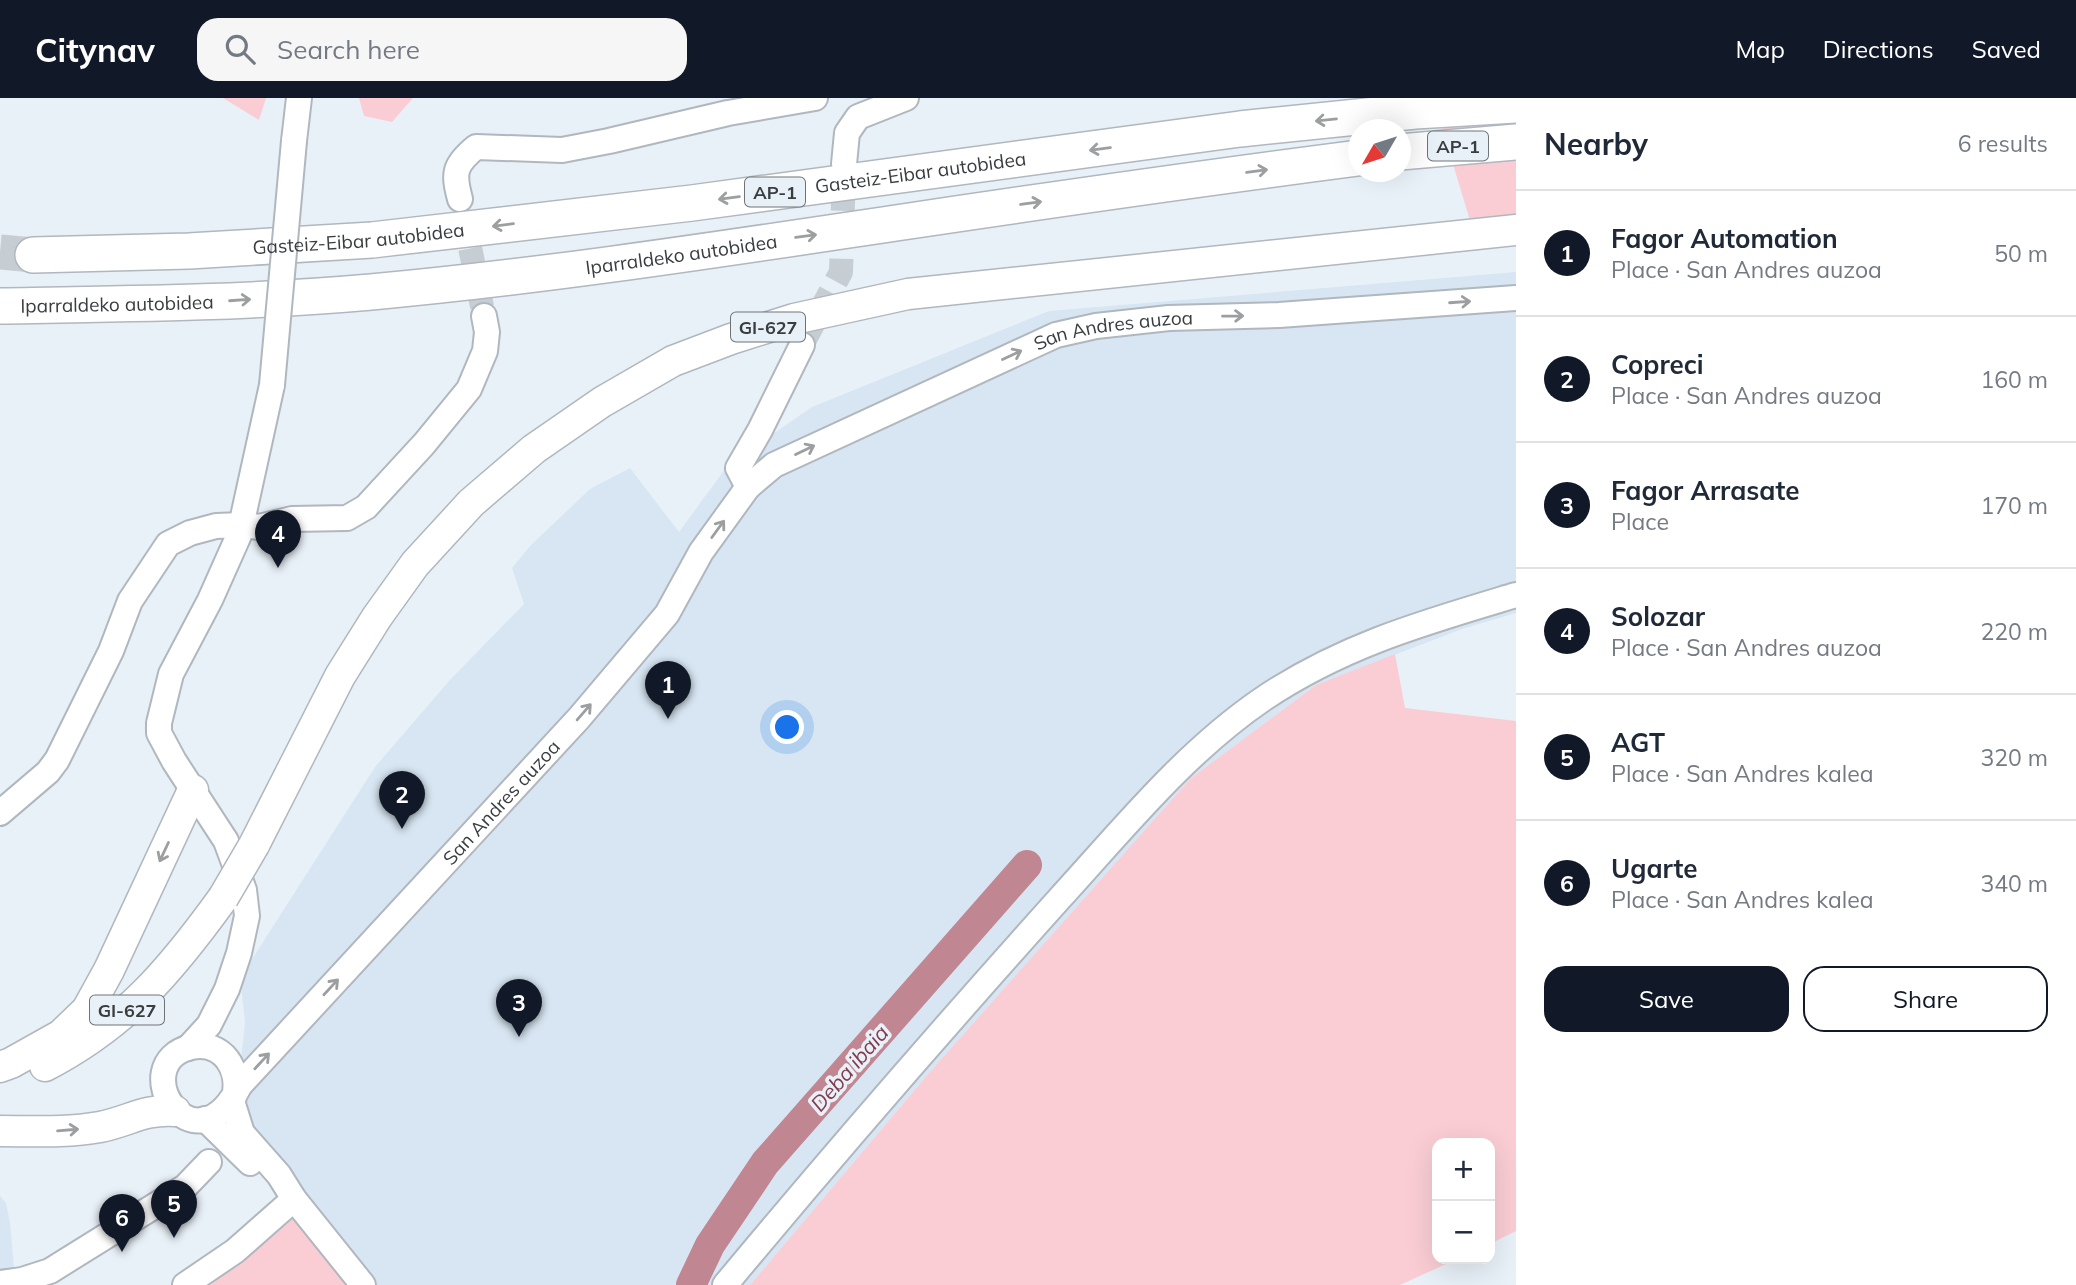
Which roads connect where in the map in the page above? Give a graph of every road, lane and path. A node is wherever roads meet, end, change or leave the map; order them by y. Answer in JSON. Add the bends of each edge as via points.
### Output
{"nodes":[{"id":1,"x":299,"y":98,"type":"edge"},
{"id":2,"x":815,"y":98,"type":"edge"},
{"id":3,"x":905,"y":98,"type":"edge"},
{"id":4,"x":1516,"y":105,"type":"edge"},
{"id":5,"x":1516,"y":142,"type":"edge"},
{"id":6,"x":1411,"y":151,"type":"edge"},
{"id":7,"x":1348,"y":159,"type":"edge"},
{"id":8,"x":844,"y":164,"type":"tunnel mouth"},
{"id":9,"x":460,"y":199,"type":"tunnel mouth"},
{"id":10,"x":1516,"y":230,"type":"edge"},
{"id":11,"x":33,"y":255,"type":"tunnel mouth"},
{"id":12,"x":1516,"y":298,"type":"edge"},
{"id":13,"x":0,"y":306,"type":"edge"},
{"id":14,"x":484,"y":316,"type":"tunnel mouth"},
{"id":15,"x":802,"y":345,"type":"tunnel mouth"},
{"id":16,"x":748,"y":487,"type":"junction"},
{"id":17,"x":242,"y":524,"type":"junction"},
{"id":18,"x":1516,"y":594,"type":"edge"},
{"id":19,"x":193,"y":790,"type":"junction"},
{"id":20,"x":0,"y":813,"type":"edge"},
{"id":21,"x":227,"y":989,"type":"junction"},
{"id":22,"x":188,"y":1048,"type":"junction"},
{"id":23,"x":231,"y":1064,"type":"junction"},
{"id":24,"x":0,"y":1068,"type":"edge"},
{"id":25,"x":0,"y":1086,"type":"edge"},
{"id":26,"x":233,"y":1099,"type":"junction"},
{"id":27,"x":192,"y":1117,"type":"junction"},
{"id":28,"x":0,"y":1131,"type":"edge"},
{"id":29,"x":243,"y":1156,"type":"junction"},
{"id":30,"x":209,"y":1162,"type":"junction"},
{"id":31,"x":294,"y":1199,"type":"junction"},
{"id":32,"x":0,"y":1283,"type":"edge"},
{"id":33,"x":185,"y":1285,"type":"edge"},
{"id":34,"x":363,"y":1285,"type":"edge"},
{"id":35,"x":725,"y":1285,"type":"edge"}],
"edges":[{"from":1,"to":17,"type":"street","bridge":true,"via":[[272,385]]},
{"from":2,"to":9,"type":"street","via":[[562,150],[476,147],[462,159],[454,177]]},
{"from":3,"to":8,"type":"street","via":[[858,117],[847,133]]},
{"from":4,"to":11,"type":"highway","name":"Gasteiz-Eibar autobidea","number":"AP-1","one_way":true,"via":[[1240,129],[372,240]]},
{"from":5,"to":6,"type":"highway","number":"AP-1"},
{"from":13,"to":7,"type":"highway","name":"Iparraldeko autobidea","one_way":true,"via":[[200,303],[489,279]]},
{"from":10,"to":25,"type":"main road","number":"GI-627","bridge":true,"via":[[908,294],[794,319],[673,361],[534,449],[471,503],[415,564],[377,617],[340,676],[254,845],[183,954],[107,1027],[66,1055]]},
{"from":16,"to":12,"type":"street","name":"San Andres auzoa","one_way":true,"via":[[797,454],[1056,335],[1168,318]]},
{"from":14,"to":17,"type":"street","via":[[485,351],[469,389],[366,507],[346,518],[292,519],[259,527]]},
{"from":15,"to":16,"type":"street","via":[[738,468]]},
{"from":26,"to":16,"type":"street","name":"San Andres auzoa","one_way":true,"via":[[240,1085],[571,727],[667,614],[701,552]]},
{"from":17,"to":19,"type":"street","via":[[172,674],[162,709],[159,733]]},
{"from":17,"to":20,"type":"street","via":[[190,533],[168,544],[130,601],[111,651],[57,760]]},
{"from":18,"to":35,"type":"street","via":[[1367,642],[1263,699],[1193,754],[1089,866]]},
{"from":19,"to":21,"type":"street","via":[[226,841],[244,890],[247,916]]},
{"from":19,"to":24,"type":"main road","one_way":true,"via":[[87,1010],[61,1035]]},
{"from":21,"to":22,"type":"street","via":[[209,1025]]},
{"from":21,"to":23,"type":"street","via":[[225,1027]]},
{"from":22,"to":23,"type":"street","via":[[213,1048]]},
{"from":22,"to":27,"type":"street","via":[[168,1064],[163,1088],[167,1101]]},
{"from":23,"to":26,"type":"street","via":[[237,1086]]},
{"from":26,"to":27,"type":"street","name":"San Andres auzoa","via":[[219,1115]]},
{"from":26,"to":31,"type":"street","via":[[242,1133]]},
{"from":28,"to":27,"type":"main road","one_way":true,"via":[[98,1128],[149,1111]]},
{"from":27,"to":29,"type":"street"},
{"from":27,"to":30,"type":"street","via":[[205,1134]]},
{"from":29,"to":30,"type":"street"},
{"from":29,"to":31,"type":"street"},
{"from":30,"to":32,"type":"street","via":[[186,1187],[50,1271]]},
{"from":31,"to":33,"type":"street","via":[[235,1251]]},
{"from":31,"to":34,"type":"street"}]}
